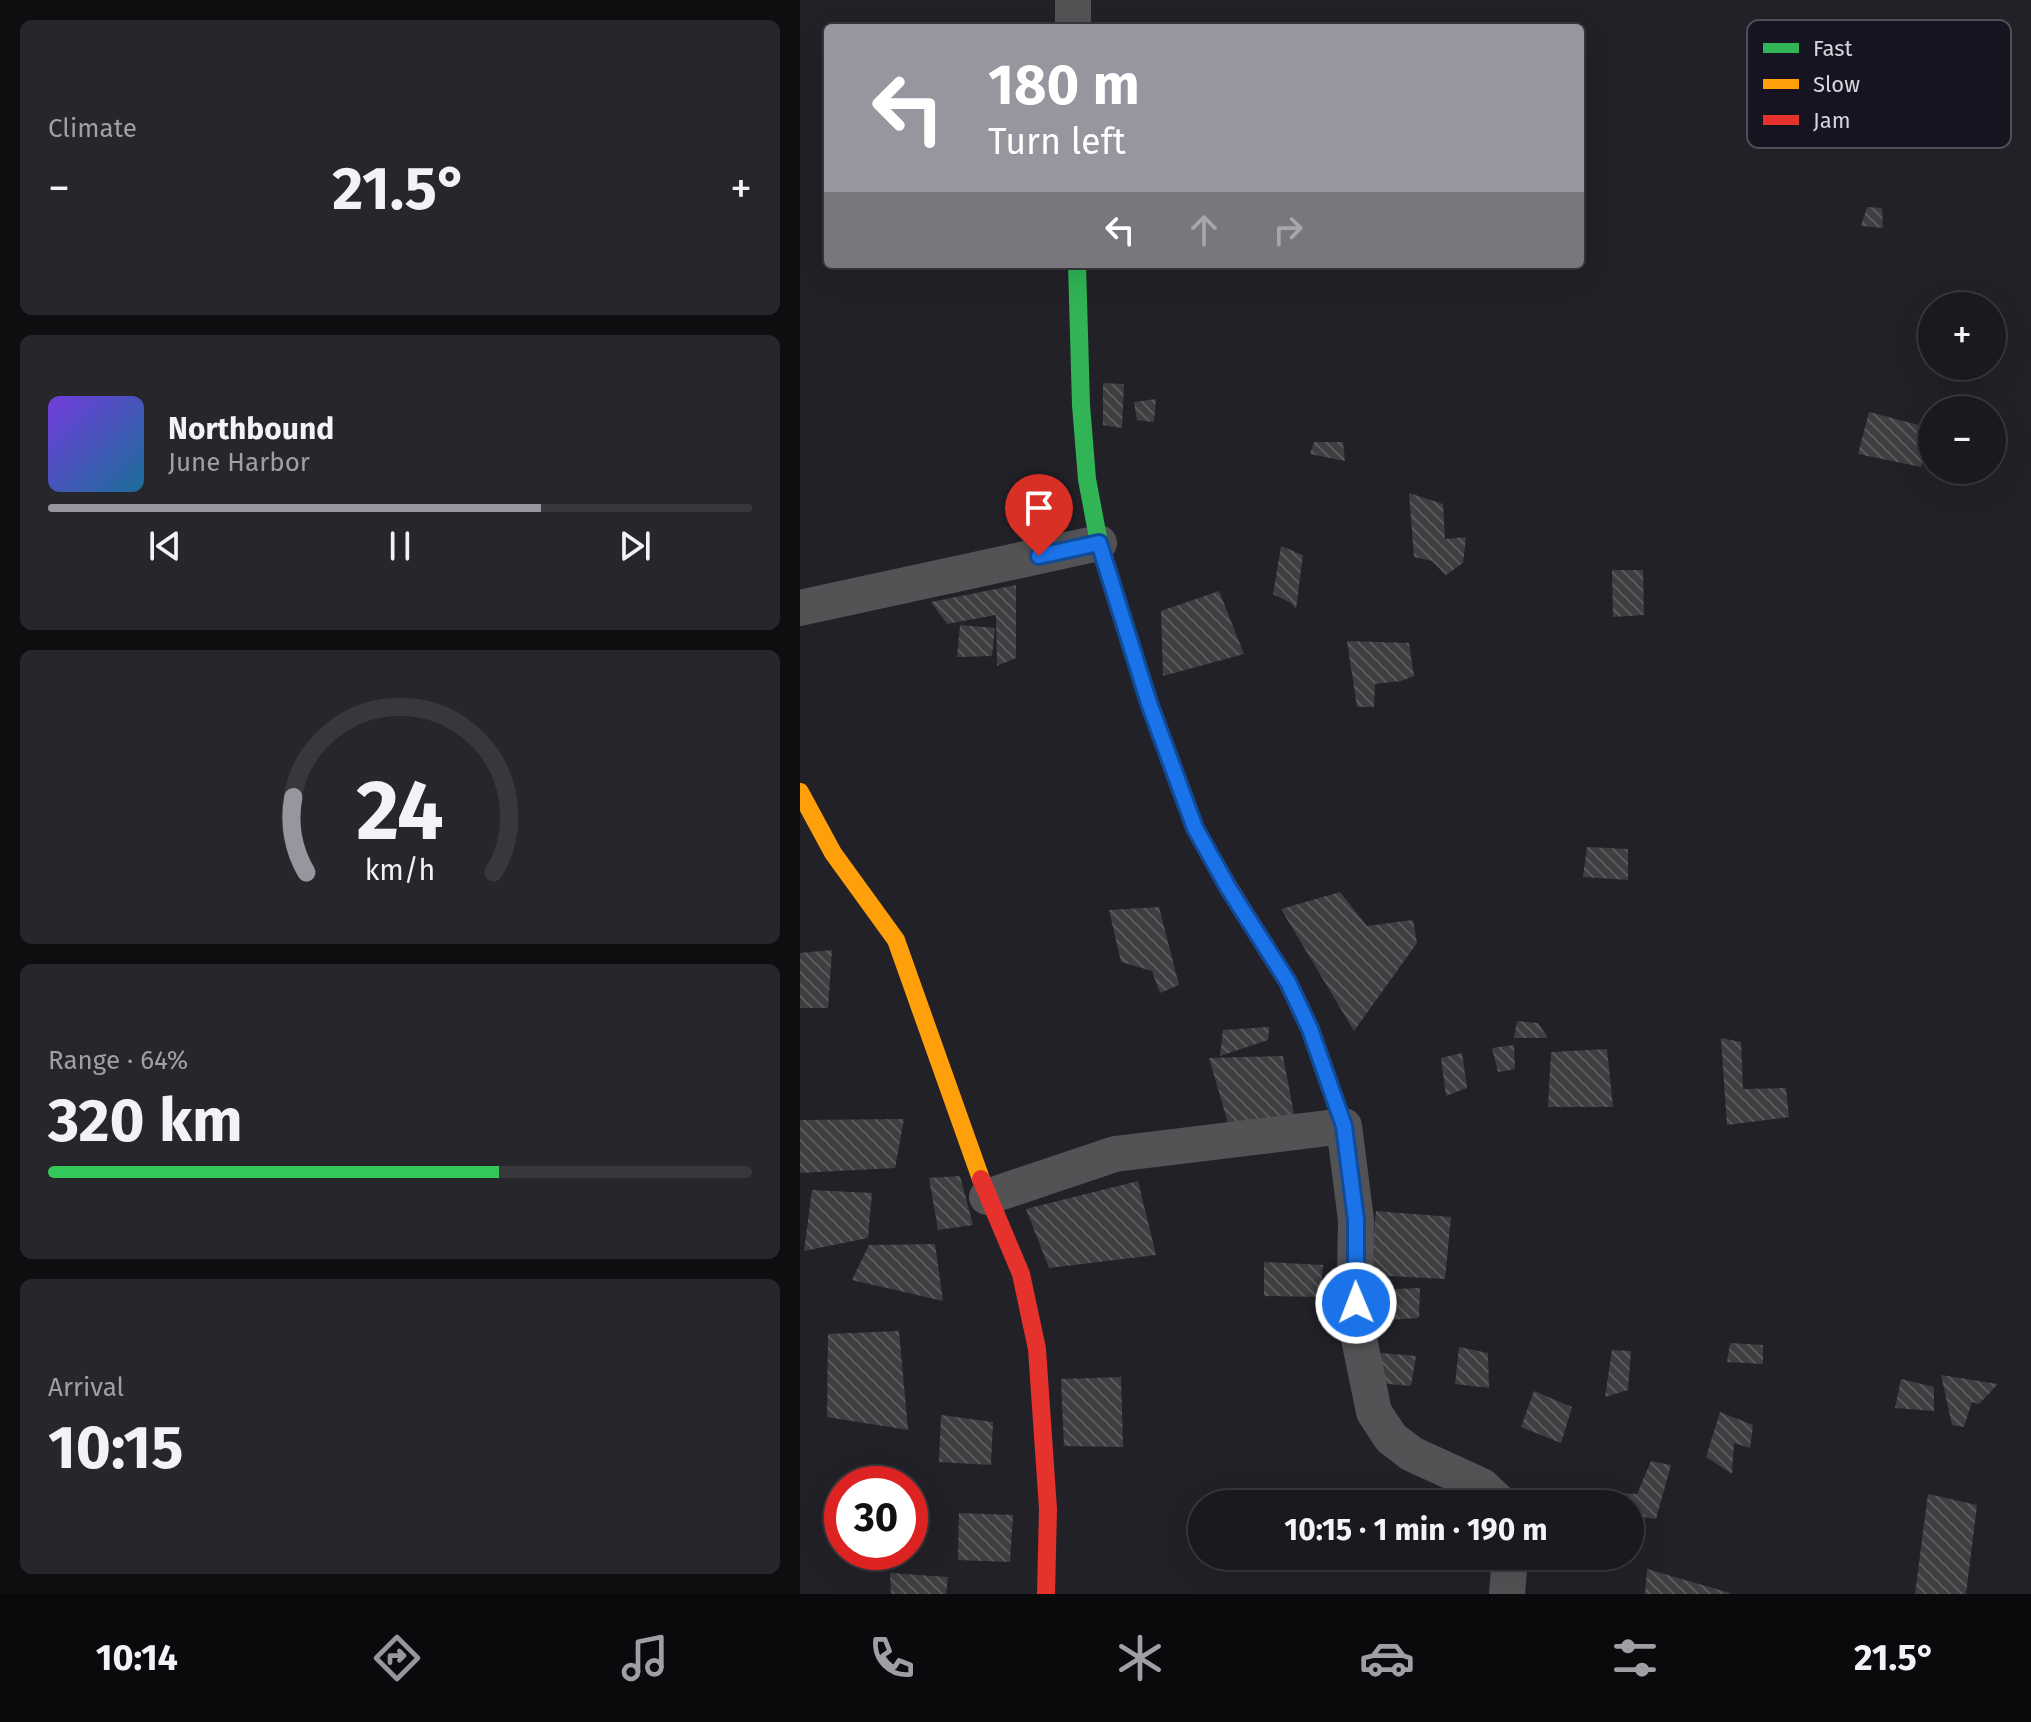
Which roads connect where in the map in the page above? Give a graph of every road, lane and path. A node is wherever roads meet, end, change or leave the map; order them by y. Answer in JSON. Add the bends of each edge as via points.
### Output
{"nodes":[{"id":1,"x":1073,"y":0,"type":"edge"},
{"id":2,"x":1073,"y":24,"type":"edge"},
{"id":3,"x":1077,"y":268,"type":"edge"},
{"id":4,"x":1099,"y":543,"type":"junction"},
{"id":5,"x":800,"y":608,"type":"edge"},
{"id":6,"x":800,"y":792,"type":"edge"},
{"id":7,"x":1344,"y":1126,"type":"junction"},
{"id":8,"x":987,"y":1197,"type":"junction"},
{"id":9,"x":1486,"y":1490,"type":"edge"},
{"id":10,"x":1509,"y":1570,"type":"edge"},
{"id":11,"x":1046,"y":1594,"type":"edge"},
{"id":12,"x":1507,"y":1594,"type":"edge"}],
"edges":[{"from":1,"to":2,"type":"street"},
{"from":3,"to":4,"type":"street","via":[[1081,405]]},
{"from":4,"to":5,"type":"street"},
{"from":4,"to":7,"type":"street","via":[[1195,828],[1288,982]]},
{"from":6,"to":8,"type":"street","via":[[833,853],[896,940]]},
{"from":7,"to":8,"type":"street","via":[[1115,1154]]},
{"from":7,"to":9,"type":"street","via":[[1356,1220],[1357,1329],[1374,1412],[1391,1438],[1412,1454]]},
{"from":8,"to":11,"type":"street","via":[[1021,1274],[1037,1349],[1048,1509]]},
{"from":10,"to":12,"type":"street"}]}
